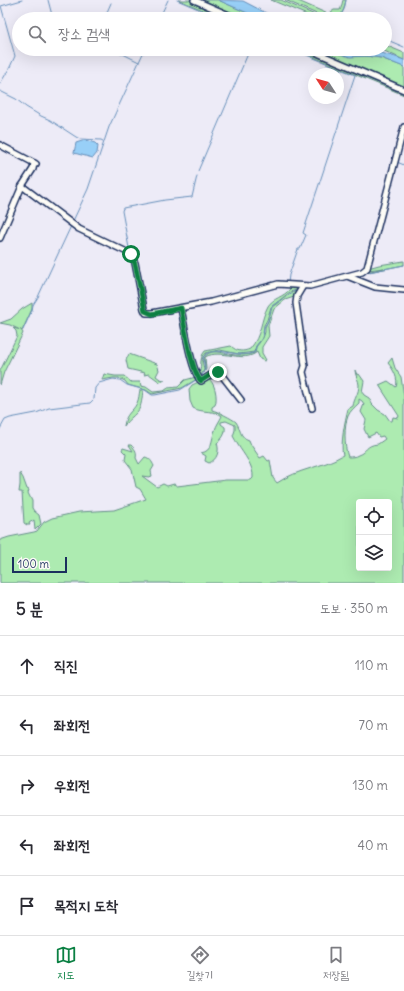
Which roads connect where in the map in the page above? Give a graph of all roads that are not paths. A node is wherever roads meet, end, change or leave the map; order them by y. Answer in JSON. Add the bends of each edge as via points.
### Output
{"nodes":[{"id":1,"x":194,"y":0,"type":"edge"},
{"id":2,"x":222,"y":12,"type":"edge"},
{"id":3,"x":324,"y":56,"type":"edge"},
{"id":4,"x":404,"y":90,"type":"edge"},
{"id":5,"x":404,"y":127,"type":"edge"},
{"id":6,"x":0,"y":145,"type":"edge"},
{"id":7,"x":22,"y":186,"type":"junction"},
{"id":8,"x":0,"y":238,"type":"edge"},
{"id":9,"x":347,"y":276,"type":"junction"},
{"id":10,"x":303,"y":286,"type":"junction"},
{"id":11,"x":404,"y":290,"type":"edge"},
{"id":12,"x":181,"y":308,"type":"junction"},
{"id":13,"x":242,"y":400,"type":"dead end"},
{"id":14,"x":312,"y":408,"type":"dead end"}],
"edges":[{"from":1,"to":2,"type":"street"},
{"from":3,"to":4,"type":"street"},
{"from":5,"to":9,"type":"street","via":[[367,268]]},
{"from":6,"to":7,"type":"street","via":[[36,164]]},
{"from":7,"to":8,"type":"street"},
{"from":7,"to":12,"type":"street","via":[[79,229],[131,254],[146,313]]},
{"from":9,"to":10,"type":"street"},
{"from":9,"to":11,"type":"street","via":[[375,287]]},
{"from":10,"to":12,"type":"street","via":[[278,284]]},
{"from":10,"to":14,"type":"street","via":[[296,303],[305,366],[303,372]]},
{"from":12,"to":13,"type":"street","via":[[198,378],[201,381],[216,372],[220,373]]}]}
